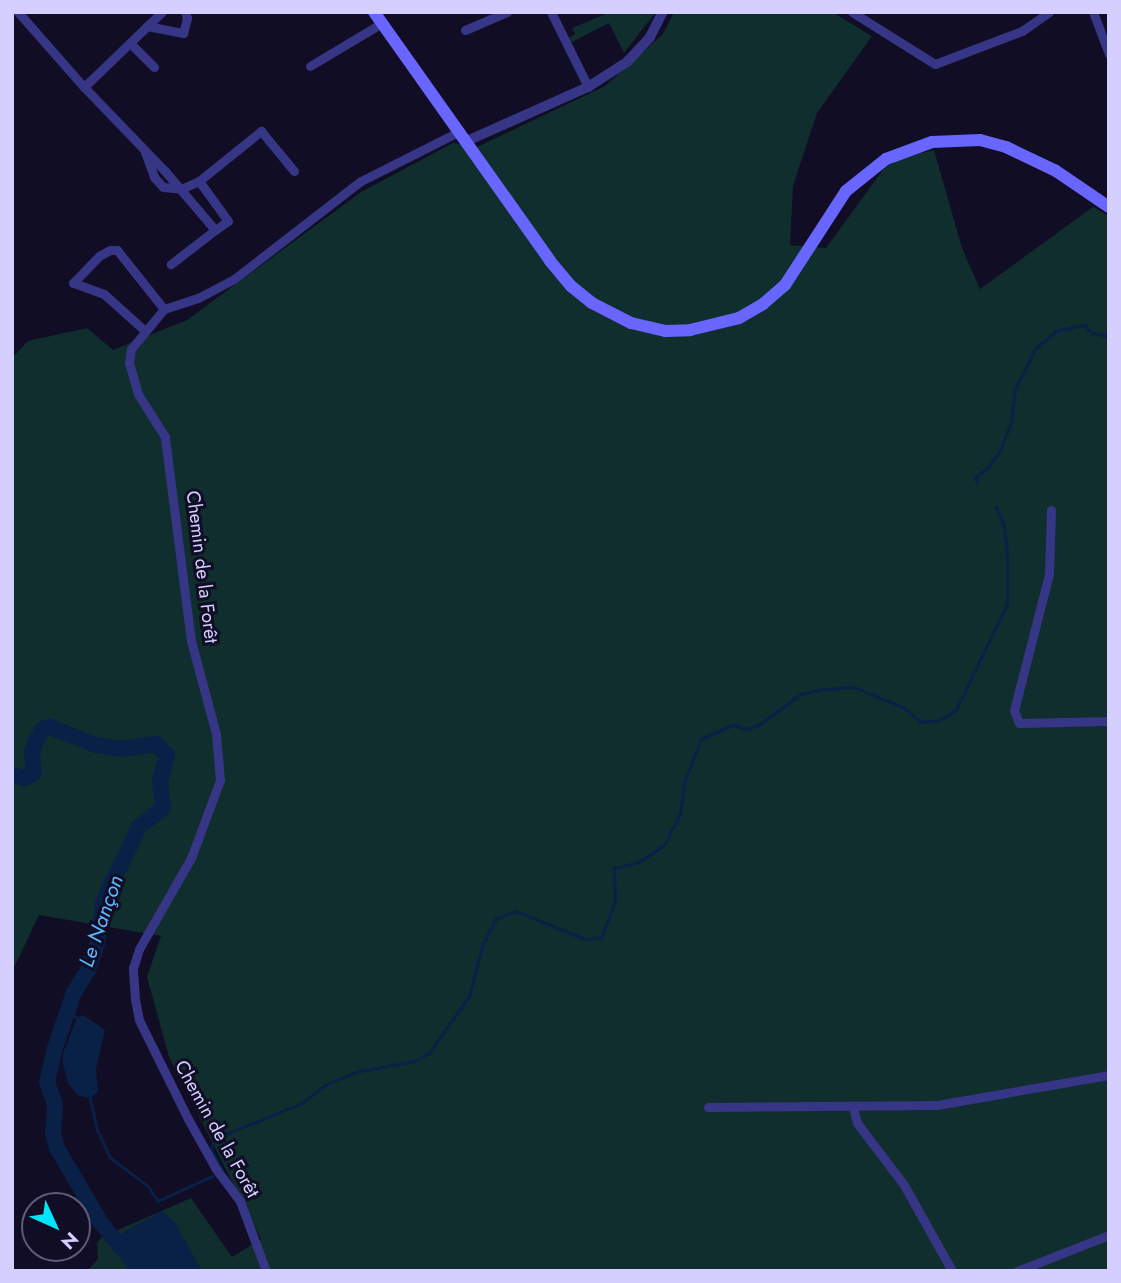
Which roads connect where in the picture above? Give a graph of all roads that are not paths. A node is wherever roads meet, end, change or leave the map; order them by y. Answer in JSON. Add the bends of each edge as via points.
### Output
{"nodes":[{"id":1,"x":18,"y":12,"type":"edge"},
{"id":2,"x":162,"y":12,"type":"edge"},
{"id":3,"x":185,"y":12,"type":"edge"},
{"id":4,"x":507,"y":12,"type":"edge"},
{"id":5,"x":551,"y":12,"type":"edge"},
{"id":6,"x":663,"y":12,"type":"edge"},
{"id":7,"x":852,"y":12,"type":"edge"},
{"id":8,"x":1049,"y":12,"type":"edge"},
{"id":9,"x":1093,"y":12,"type":"edge"},
{"id":10,"x":378,"y":18,"type":"edge"},
{"id":11,"x":147,"y":26,"type":"junction"},
{"id":12,"x":466,"y":30,"type":"dead end"},
{"id":13,"x":130,"y":43,"type":"junction"},
{"id":14,"x":1109,"y":54,"type":"edge"},
{"id":15,"x":310,"y":66,"type":"dead end"},
{"id":16,"x":154,"y":67,"type":"dead end"},
{"id":17,"x":84,"y":87,"type":"junction"},
{"id":18,"x":588,"y":87,"type":"junction"},
{"id":19,"x":463,"y":136,"type":"junction"},
{"id":20,"x":294,"y":171,"type":"dead end"},
{"id":21,"x":198,"y":181,"type":"junction"},
{"id":22,"x":181,"y":189,"type":"junction"},
{"id":23,"x":1109,"y":207,"type":"edge"},
{"id":24,"x":215,"y":230,"type":"junction"},
{"id":25,"x":171,"y":264,"type":"dead end"},
{"id":26,"x":164,"y":309,"type":"junction"},
{"id":27,"x":144,"y":330,"type":"junction"},
{"id":28,"x":1051,"y":510,"type":"dead end"},
{"id":29,"x":1109,"y":722,"type":"edge"},
{"id":30,"x":1109,"y":1075,"type":"edge"},
{"id":31,"x":708,"y":1107,"type":"dead end"},
{"id":32,"x":853,"y":1107,"type":"junction"},
{"id":33,"x":1109,"y":1236,"type":"edge"},
{"id":34,"x":266,"y":1271,"type":"edge"},
{"id":35,"x":952,"y":1271,"type":"edge"},
{"id":36,"x":1017,"y":1271,"type":"edge"}],
"edges":[{"from":1,"to":17,"type":"street"},
{"from":2,"to":11,"type":"street"},
{"from":3,"to":11,"type":"street","via":[[183,33]]},
{"from":4,"to":12,"type":"street"},
{"from":5,"to":18,"type":"street"},
{"from":6,"to":18,"type":"street","via":[[650,37],[627,62]]},
{"from":7,"to":8,"type":"street","via":[[935,64],[1022,31]]},
{"from":9,"to":14,"type":"street"},
{"from":10,"to":15,"type":"street"},
{"from":10,"to":19,"type":"main road"},
{"from":11,"to":13,"type":"street"},
{"from":13,"to":16,"type":"street"},
{"from":13,"to":17,"type":"street"},
{"from":17,"to":22,"type":"street"},
{"from":18,"to":19,"type":"street"},
{"from":19,"to":23,"type":"main road","via":[[571,286],[612,315],[666,331],[715,326],[762,304],[785,285],[846,191],[867,171],[908,148],[957,139],[1006,147],[1056,172]]},
{"from":19,"to":26,"type":"street","name":"Chemin de la Forêt","via":[[362,181],[234,279]]},
{"from":20,"to":21,"type":"street","via":[[261,131]]},
{"from":21,"to":22,"type":"street"},
{"from":21,"to":24,"type":"street","via":[[228,221]]},
{"from":22,"to":24,"type":"street"},
{"from":24,"to":25,"type":"street"},
{"from":26,"to":27,"type":"street","name":"Chemin de la Forêt"},
{"from":26,"to":27,"type":"street","via":[[117,250],[99,256],[73,283],[104,294]]},
{"from":27,"to":34,"type":"street","name":"Chemin de la Forêt","via":[[131,349],[129,363],[138,394],[165,437],[191,641],[216,734],[220,780],[191,858],[139,949],[133,968],[135,999],[139,1020],[188,1119],[240,1201]]},
{"from":28,"to":29,"type":"street","via":[[1049,574],[1014,710],[1019,723]]},
{"from":30,"to":32,"type":"street","via":[[937,1105]]},
{"from":31,"to":32,"type":"street"},
{"from":32,"to":35,"type":"street","via":[[857,1123],[904,1185]]},
{"from":33,"to":36,"type":"street"}]}
